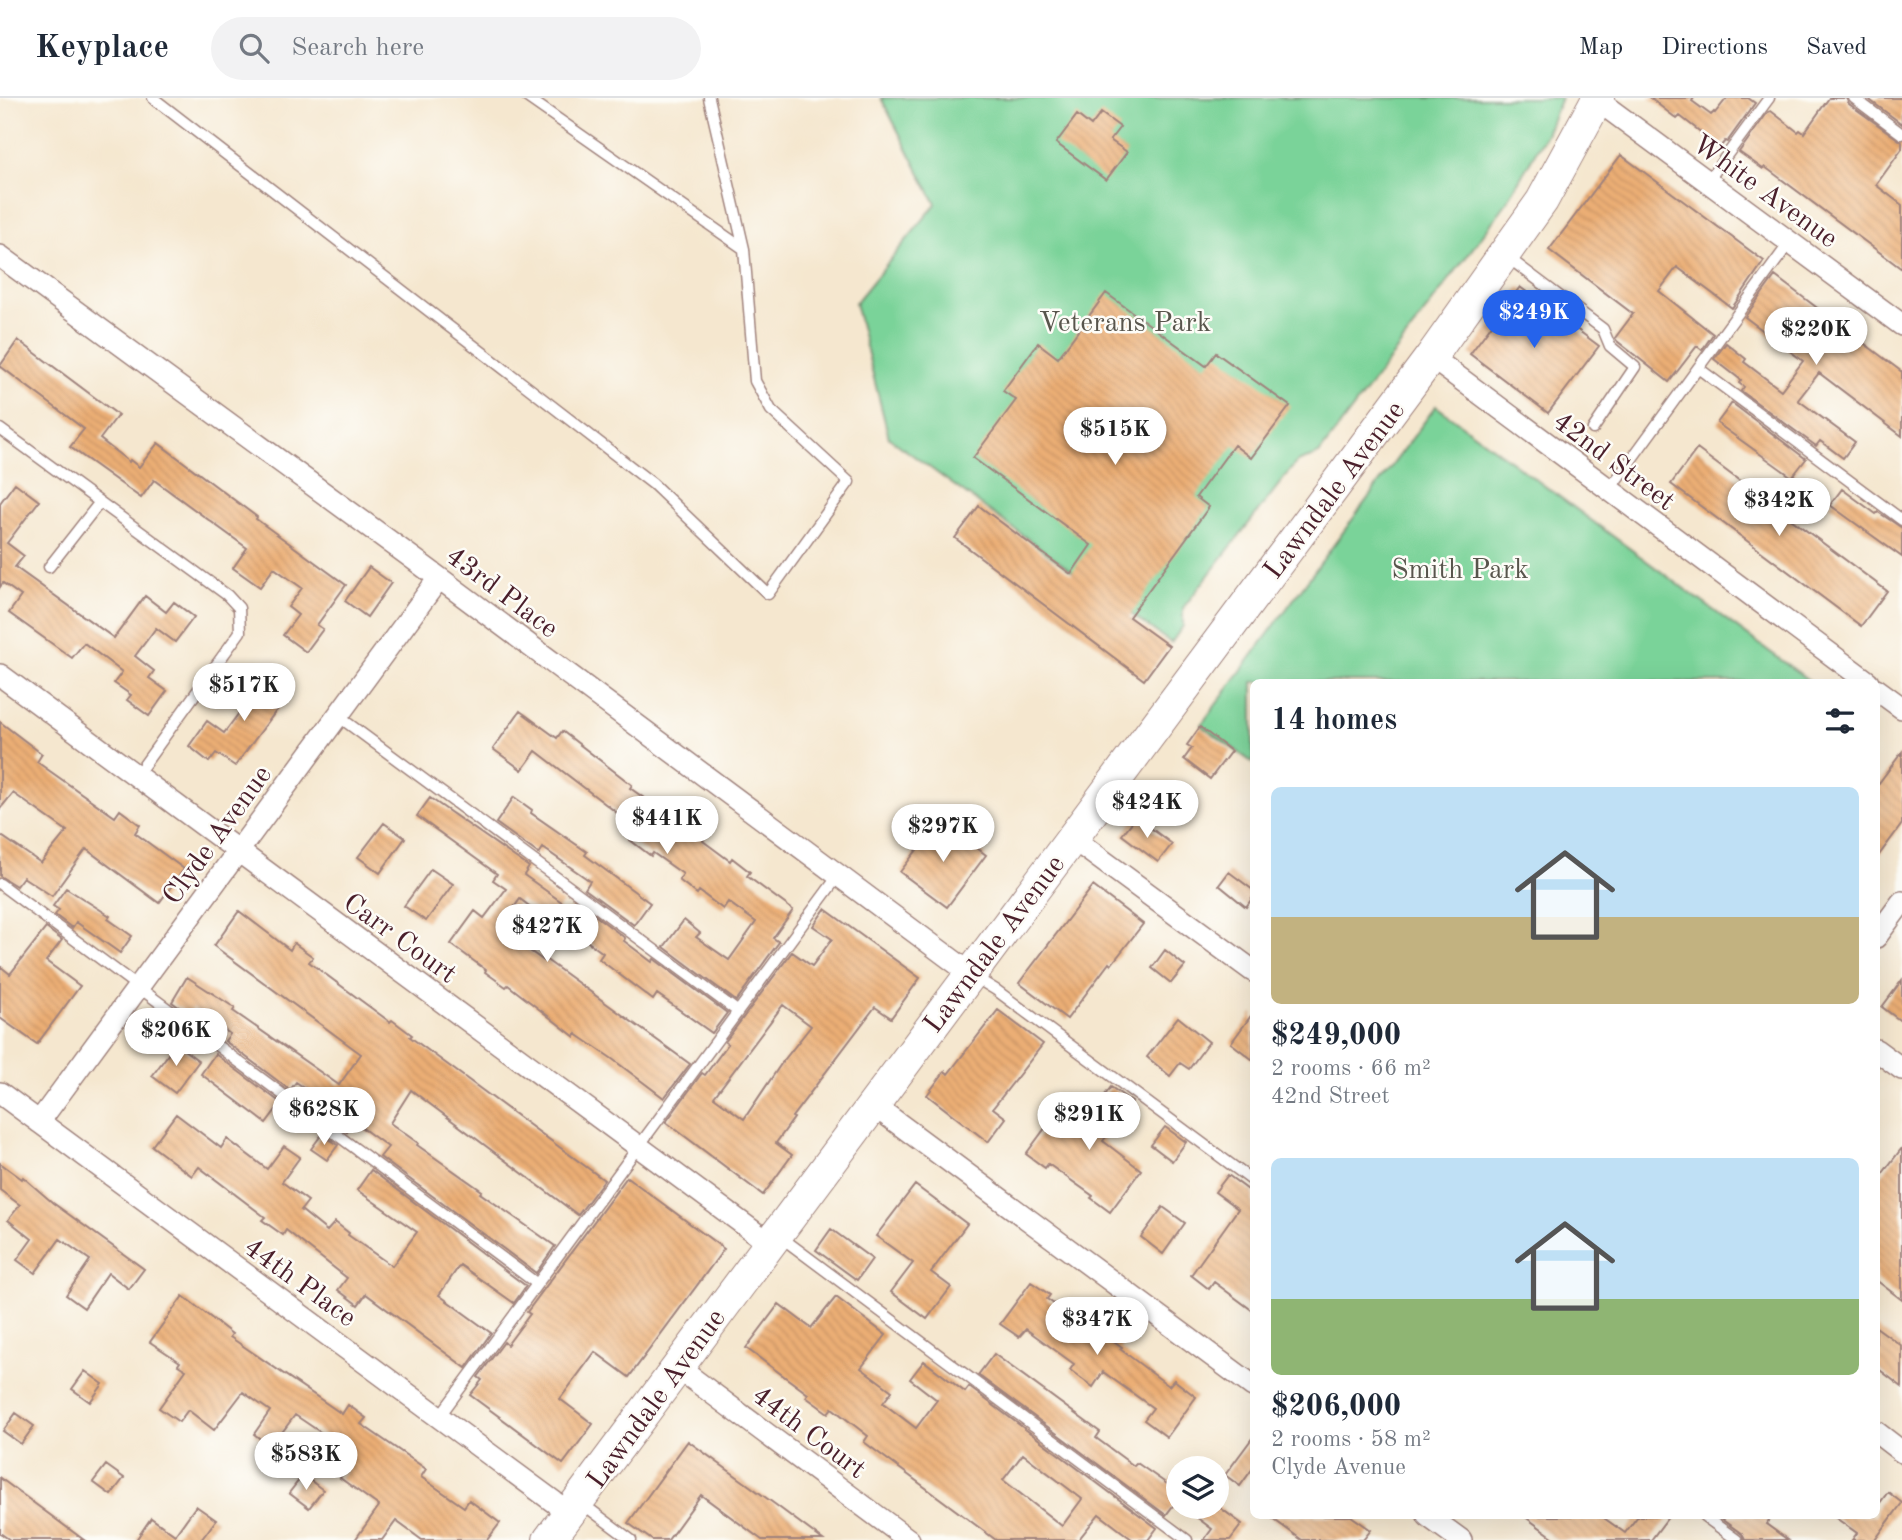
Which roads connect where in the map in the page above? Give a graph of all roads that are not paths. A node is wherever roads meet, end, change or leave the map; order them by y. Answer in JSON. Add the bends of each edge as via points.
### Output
{"nodes":[{"id":1,"x":153,"y":98,"type":"edge"},
{"id":2,"x":528,"y":98,"type":"edge"},
{"id":3,"x":709,"y":98,"type":"edge"},
{"id":4,"x":1769,"y":98,"type":"edge"},
{"id":5,"x":1854,"y":98,"type":"edge"},
{"id":6,"x":1598,"y":99,"type":"edge"},
{"id":7,"x":1902,"y":134,"type":"edge"},
{"id":8,"x":1707,"y":182,"type":"junction"},
{"id":9,"x":1790,"y":242,"type":"junction"},
{"id":10,"x":744,"y":248,"type":"junction"},
{"id":11,"x":1504,"y":254,"type":"junction"},
{"id":12,"x":0,"y":256,"type":"edge"},
{"id":13,"x":1902,"y":325,"type":"edge"},
{"id":14,"x":1431,"y":357,"type":"junction"},
{"id":15,"x":1698,"y":368,"type":"junction"},
{"id":16,"x":0,"y":429,"type":"edge"},
{"id":17,"x":1593,"y":429,"type":"dead end"},
{"id":18,"x":1609,"y":490,"type":"junction"},
{"id":19,"x":100,"y":502,"type":"junction"},
{"id":20,"x":1902,"y":520,"type":"edge"},
{"id":21,"x":49,"y":567,"type":"dead end"},
{"id":22,"x":439,"y":578,"type":"junction"},
{"id":23,"x":0,"y":675,"type":"edge"},
{"id":24,"x":1864,"y":679,"type":"edge"},
{"id":25,"x":1880,"y":692,"type":"edge"},
{"id":26,"x":1902,"y":708,"type":"edge"},
{"id":27,"x":338,"y":716,"type":"junction"},
{"id":28,"x":136,"y":776,"type":"junction"},
{"id":29,"x":1072,"y":838,"type":"junction"},
{"id":30,"x":238,"y":851,"type":"junction"},
{"id":31,"x":838,"y":876,"type":"junction"},
{"id":32,"x":0,"y":884,"type":"edge"},
{"id":33,"x":1902,"y":902,"type":"edge"},
{"id":34,"x":1880,"y":932,"type":"edge"},
{"id":35,"x":1250,"y":969,"type":"edge"},
{"id":36,"x":971,"y":974,"type":"junction"},
{"id":37,"x":139,"y":987,"type":"junction"},
{"id":38,"x":737,"y":1011,"type":"junction"},
{"id":39,"x":1880,"y":1053,"type":"edge"},
{"id":40,"x":1902,"y":1069,"type":"edge"},
{"id":41,"x":0,"y":1093,"type":"edge"},
{"id":42,"x":872,"y":1104,"type":"junction"},
{"id":43,"x":39,"y":1122,"type":"junction"},
{"id":44,"x":638,"y":1146,"type":"junction"},
{"id":45,"x":1250,"y":1179,"type":"edge"},
{"id":46,"x":772,"y":1238,"type":"junction"},
{"id":47,"x":536,"y":1283,"type":"junction"},
{"id":48,"x":677,"y":1367,"type":"junction"},
{"id":49,"x":1250,"y":1384,"type":"edge"},
{"id":50,"x":439,"y":1417,"type":"junction"},
{"id":51,"x":1880,"y":1435,"type":"edge"},
{"id":52,"x":1902,"y":1452,"type":"edge"},
{"id":53,"x":574,"y":1507,"type":"junction"},
{"id":54,"x":1432,"y":1519,"type":"edge"},
{"id":55,"x":1708,"y":1519,"type":"edge"},
{"id":56,"x":549,"y":1540,"type":"edge"},
{"id":57,"x":631,"y":1540,"type":"edge"},
{"id":58,"x":909,"y":1540,"type":"edge"},
{"id":59,"x":1187,"y":1540,"type":"edge"},
{"id":60,"x":1461,"y":1540,"type":"edge"},
{"id":61,"x":1737,"y":1540,"type":"edge"}],
"edges":[{"from":1,"to":10,"type":"lane","via":[[653,484],[768,594],[849,482],[771,410],[755,381]]},
{"from":2,"to":10,"type":"lane"},
{"from":3,"to":10,"type":"lane"},
{"from":4,"to":8,"type":"lane"},
{"from":5,"to":7,"type":"lane"},
{"from":6,"to":8,"type":"street","name":"White Avenue"},
{"from":6,"to":11,"type":"street","name":"Lawndale Avenue","via":[[1542,201]]},
{"from":8,"to":9,"type":"street","name":"White Avenue"},
{"from":9,"to":13,"type":"street","name":"White Avenue"},
{"from":9,"to":15,"type":"lane"},
{"from":11,"to":14,"type":"street","name":"Lawndale Avenue"},
{"from":11,"to":17,"type":"lane","via":[[1603,329],[1610,346],[1635,367]]},
{"from":12,"to":22,"type":"street","name":"43rd Place"},
{"from":14,"to":18,"type":"street","name":"42nd Street"},
{"from":14,"to":29,"type":"street","name":"Lawndale Avenue"},
{"from":15,"to":18,"type":"lane"},
{"from":15,"to":20,"type":"lane"},
{"from":16,"to":19,"type":"lane"},
{"from":18,"to":24,"type":"street","name":"42nd Street"},
{"from":19,"to":21,"type":"lane"},
{"from":19,"to":28,"type":"lane","via":[[227,595],[241,617],[240,632]]},
{"from":22,"to":27,"type":"street","name":"Clyde Avenue"},
{"from":22,"to":31,"type":"street","name":"43rd Place"},
{"from":23,"to":28,"type":"street","name":"Carr Court"},
{"from":25,"to":26,"type":"street"},
{"from":27,"to":30,"type":"street","name":"Clyde Avenue"},
{"from":27,"to":38,"type":"lane"},
{"from":28,"to":30,"type":"street","name":"Carr Court"},
{"from":29,"to":35,"type":"street"},
{"from":29,"to":36,"type":"street","name":"Lawndale Avenue"},
{"from":30,"to":37,"type":"street","name":"Clyde Avenue"},
{"from":30,"to":44,"type":"street","name":"Carr Court"},
{"from":31,"to":36,"type":"street","name":"43rd Place"},
{"from":31,"to":38,"type":"lane"},
{"from":32,"to":37,"type":"lane"},
{"from":33,"to":34,"type":"street"},
{"from":36,"to":42,"type":"street","name":"Lawndale Avenue"},
{"from":36,"to":45,"type":"lane"},
{"from":37,"to":43,"type":"street","name":"Clyde Avenue"},
{"from":37,"to":47,"type":"lane"},
{"from":38,"to":44,"type":"lane"},
{"from":39,"to":40,"type":"street"},
{"from":41,"to":43,"type":"street","name":"44th Place"},
{"from":42,"to":46,"type":"street","name":"Lawndale Avenue"},
{"from":42,"to":49,"type":"street"},
{"from":43,"to":50,"type":"street","name":"44th Place"},
{"from":44,"to":46,"type":"street","name":"Carr Court"},
{"from":44,"to":47,"type":"lane"},
{"from":46,"to":48,"type":"street","name":"Lawndale Avenue"},
{"from":46,"to":59,"type":"lane"},
{"from":47,"to":50,"type":"lane"},
{"from":48,"to":53,"type":"street","name":"Lawndale Avenue"},
{"from":48,"to":58,"type":"street","name":"44th Court"},
{"from":50,"to":53,"type":"street","name":"44th Place"},
{"from":51,"to":52,"type":"street"},
{"from":53,"to":56,"type":"street","name":"Lawndale Avenue"},
{"from":53,"to":57,"type":"lane"},
{"from":54,"to":60,"type":"street"},
{"from":55,"to":61,"type":"lane"}]}
